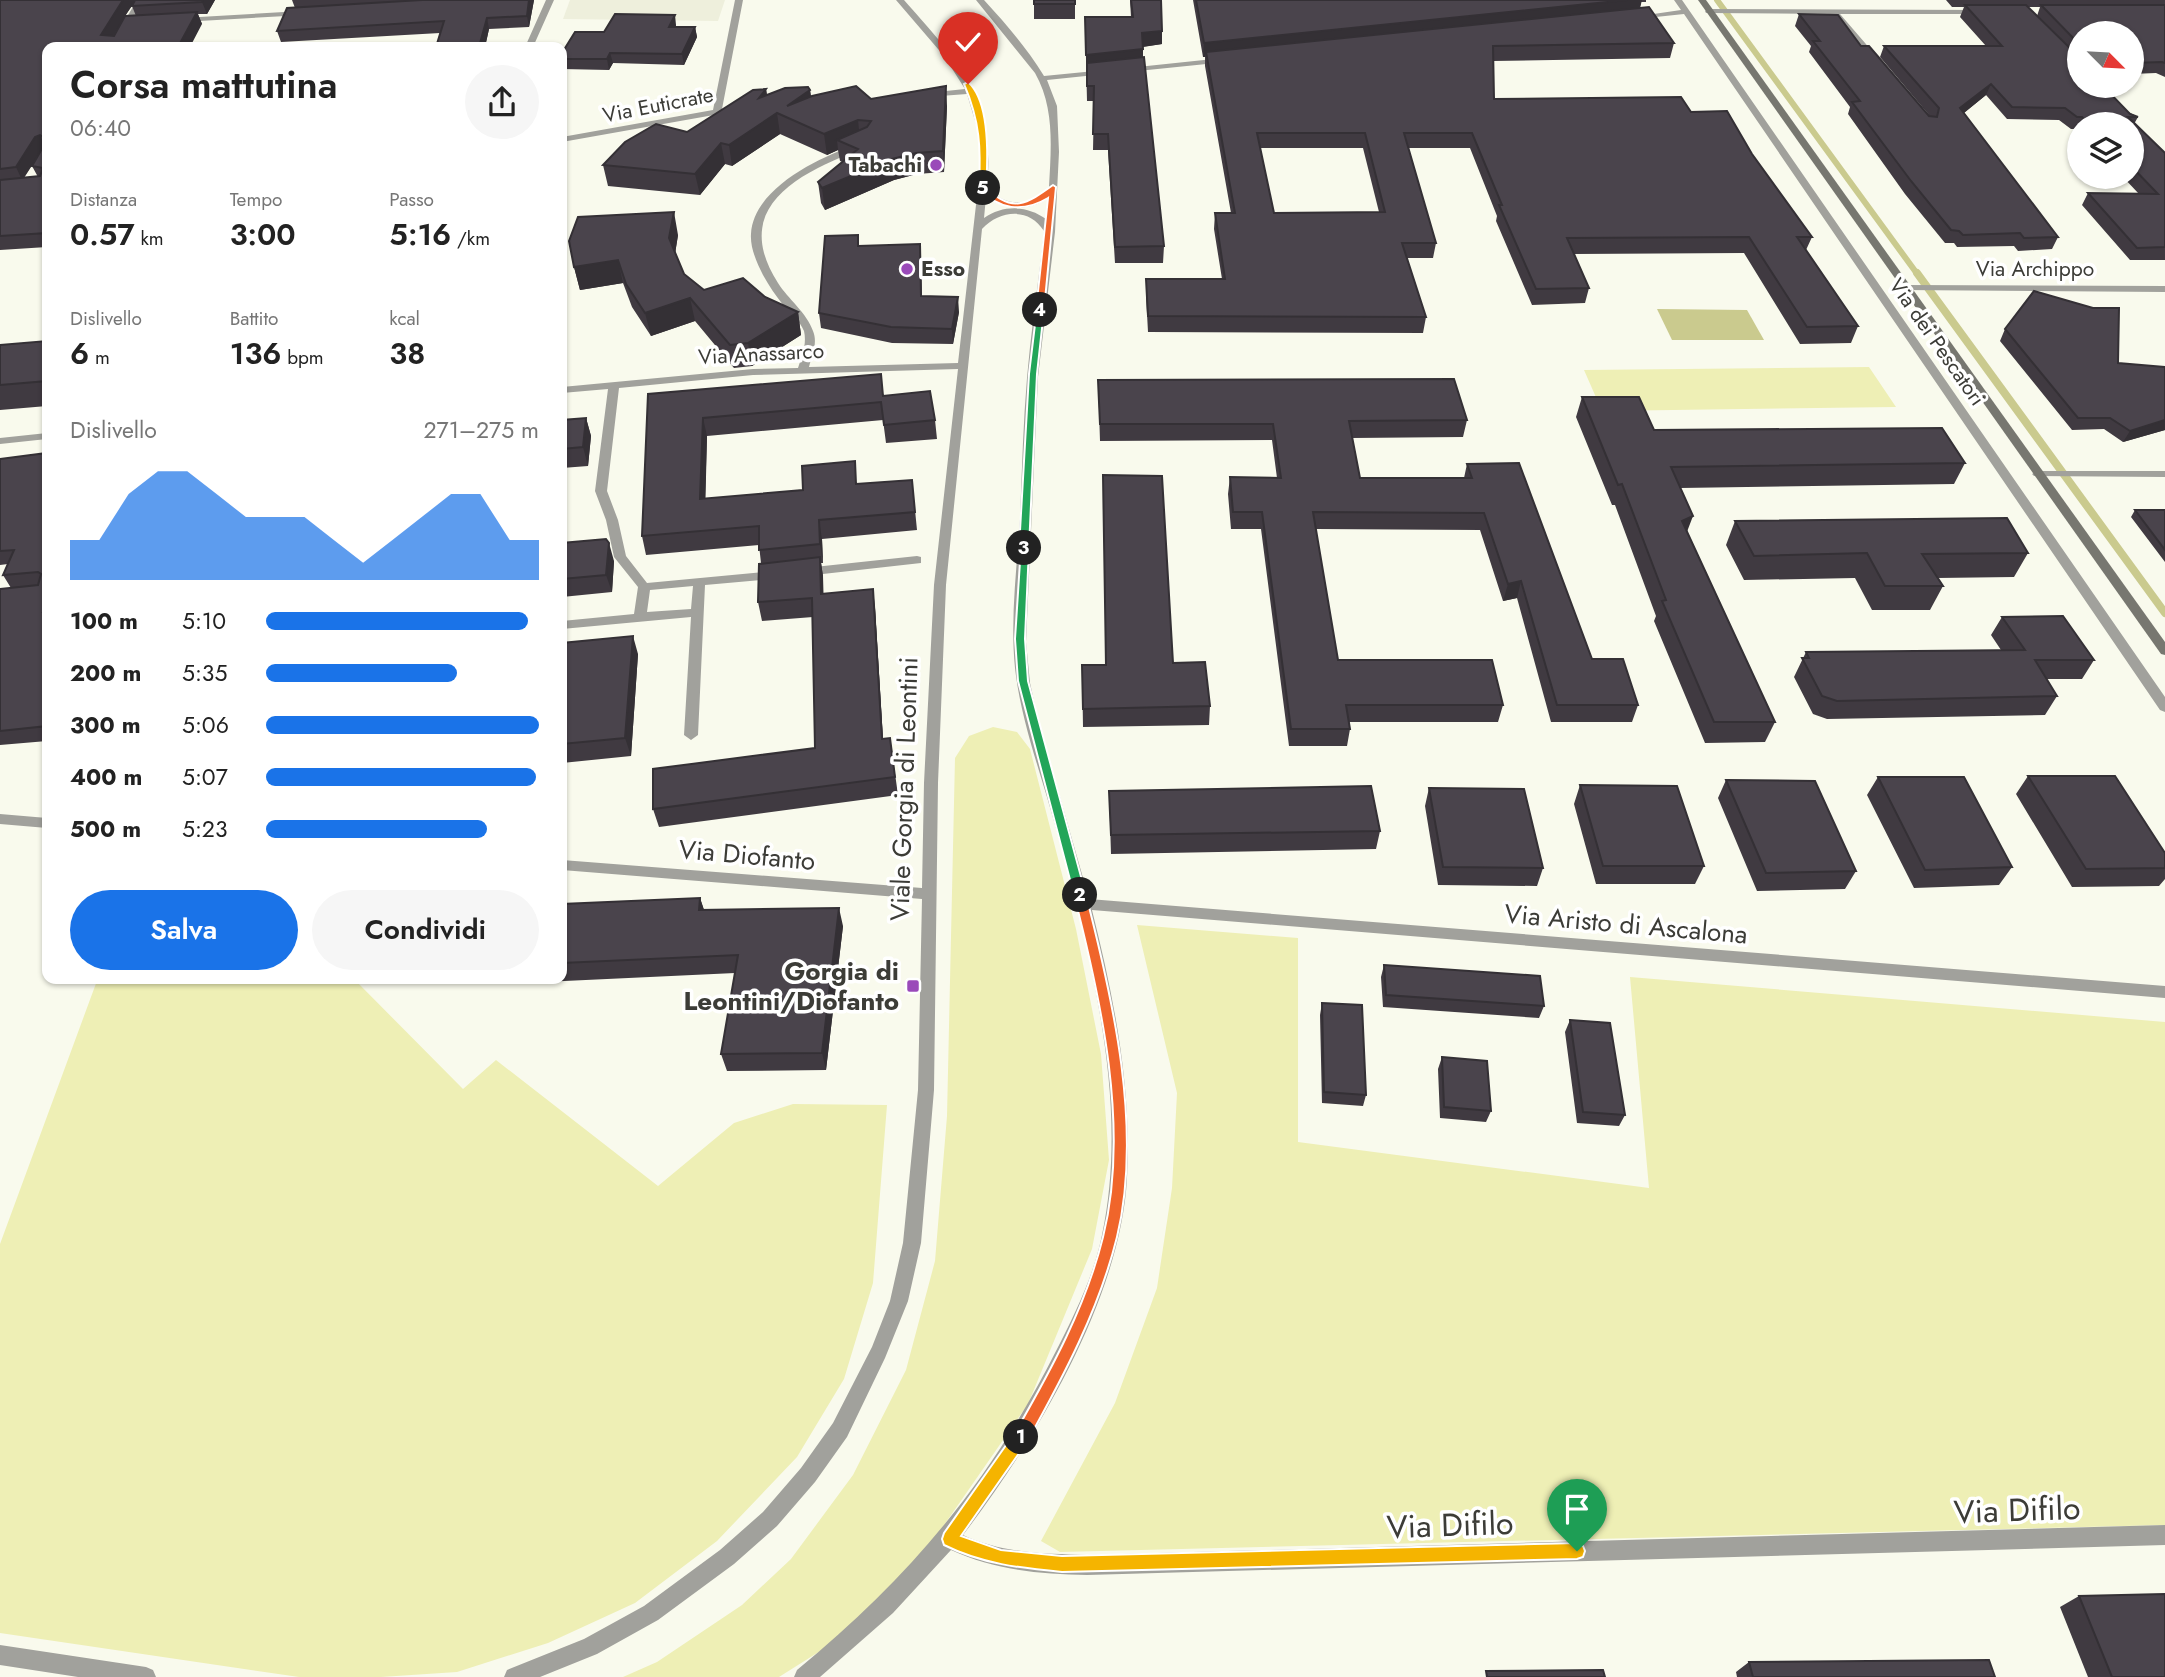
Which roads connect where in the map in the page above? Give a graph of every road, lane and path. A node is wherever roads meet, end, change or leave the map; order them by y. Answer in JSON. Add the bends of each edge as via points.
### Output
{"nodes":[{"id":1,"x":141,"y":0,"type":"edge"},
{"id":2,"x":550,"y":0,"type":"edge"},
{"id":3,"x":739,"y":0,"type":"edge"},
{"id":4,"x":900,"y":0,"type":"edge"},
{"id":5,"x":980,"y":0,"type":"edge"},
{"id":6,"x":1678,"y":0,"type":"edge"},
{"id":7,"x":1702,"y":0,"type":"edge"},
{"id":8,"x":1854,"y":0,"type":"edge"},
{"id":9,"x":1713,"y":11,"type":"junction"},
{"id":10,"x":1686,"y":12,"type":"junction"},
{"id":11,"x":1864,"y":12,"type":"junction"},
{"id":12,"x":1997,"y":12,"type":"edge"},
{"id":13,"x":306,"y":13,"type":"edge"},
{"id":14,"x":1835,"y":13,"type":"junction"},
{"id":15,"x":1631,"y":18,"type":"edge"},
{"id":16,"x":169,"y":21,"type":"edge"},
{"id":17,"x":128,"y":23,"type":"junction"},
{"id":18,"x":141,"y":23,"type":"edge"},
{"id":19,"x":116,"y":42,"type":"edge"},
{"id":20,"x":531,"y":42,"type":"edge"},
{"id":21,"x":1236,"y":59,"type":"edge"},
{"id":22,"x":1878,"y":63,"type":"edge"},
{"id":23,"x":1044,"y":78,"type":"junction"},
{"id":24,"x":971,"y":91,"type":"junction"},
{"id":25,"x":920,"y":96,"type":"edge"},
{"id":26,"x":751,"y":106,"type":"edge"},
{"id":27,"x":717,"y":111,"type":"junction"},
{"id":28,"x":567,"y":139,"type":"edge"},
{"id":29,"x":867,"y":143,"type":"edge"},
{"id":30,"x":1053,"y":187,"type":"junction"},
{"id":31,"x":983,"y":188,"type":"junction"},
{"id":32,"x":977,"y":229,"type":"junction"},
{"id":33,"x":1050,"y":232,"type":"junction"},
{"id":34,"x":1910,"y":288,"type":"junction"},
{"id":35,"x":2165,"y":289,"type":"edge"},
{"id":36,"x":964,"y":366,"type":"junction"},
{"id":37,"x":803,"y":370,"type":"junction"},
{"id":38,"x":614,"y":385,"type":"junction"},
{"id":39,"x":567,"y":390,"type":"edge"},
{"id":40,"x":42,"y":437,"type":"edge"},
{"id":41,"x":0,"y":441,"type":"edge"},
{"id":42,"x":2038,"y":474,"type":"junction"},
{"id":43,"x":2165,"y":474,"type":"edge"},
{"id":44,"x":918,"y":560,"type":"dead end"},
{"id":45,"x":795,"y":573,"type":"edge"},
{"id":46,"x":781,"y":575,"type":"edge"},
{"id":47,"x":699,"y":583,"type":"junction"},
{"id":48,"x":644,"y":587,"type":"junction"},
{"id":49,"x":696,"y":612,"type":"junction"},
{"id":50,"x":640,"y":617,"type":"junction"},
{"id":51,"x":567,"y":624,"type":"edge"},
{"id":52,"x":2165,"y":651,"type":"edge"},
{"id":53,"x":2165,"y":707,"type":"edge"},
{"id":54,"x":691,"y":735,"type":"dead end"},
{"id":55,"x":0,"y":819,"type":"edge"},
{"id":56,"x":42,"y":823,"type":"edge"},
{"id":57,"x":567,"y":865,"type":"edge"},
{"id":58,"x":928,"y":894,"type":"junction"},
{"id":59,"x":1082,"y":904,"type":"junction"},
{"id":60,"x":2165,"y":992,"type":"edge"},
{"id":61,"x":2165,"y":1535,"type":"edge"},
{"id":62,"x":950,"y":1539,"type":"junction"},
{"id":63,"x":0,"y":1655,"type":"edge"},
{"id":64,"x":146,"y":1677,"type":"edge"},
{"id":65,"x":514,"y":1677,"type":"edge"},
{"id":66,"x":804,"y":1677,"type":"edge"}],
"edges":[{"from":1,"to":17,"type":"street"},
{"from":2,"to":20,"type":"street"},
{"from":3,"to":27,"type":"street"},
{"from":4,"to":24,"type":"street","name":"Viale Gorgia di Leontini","via":[[948,52]]},
{"from":5,"to":23,"type":"street"},
{"from":6,"to":10,"type":"street","name":"Via dei Pescatori"},
{"from":7,"to":9,"type":"street","name":"Via dei Pescatori"},
{"from":8,"to":11,"type":"street"},
{"from":9,"to":14,"type":"street"},
{"from":9,"to":34,"type":"street","name":"Via dei Pescatori"},
{"from":10,"to":15,"type":"street"},
{"from":10,"to":53,"type":"street","name":"Via dei Pescatori"},
{"from":11,"to":12,"type":"street"},
{"from":11,"to":14,"type":"street"},
{"from":13,"to":16,"type":"street"},
{"from":14,"to":22,"type":"street"},
{"from":17,"to":18,"type":"street"},
{"from":17,"to":19,"type":"street"},
{"from":21,"to":23,"type":"street"},
{"from":23,"to":30,"type":"street","via":[[1054,122]]},
{"from":24,"to":25,"type":"street"},
{"from":24,"to":31,"type":"street","name":"Viale Gorgia di Leontini","via":[[985,145]]},
{"from":26,"to":27,"type":"street","name":"Via Euticrate"},
{"from":27,"to":28,"type":"street","name":"Via Euticrate"},
{"from":29,"to":37,"type":"street","via":[[792,179],[756,227],[759,253],[771,281],[804,321],[811,338]]},
{"from":30,"to":31,"type":"street","via":[[1035,203],[1013,205],[995,201]]},
{"from":30,"to":33,"type":"street"},
{"from":31,"to":32,"type":"street","name":"Viale Gorgia di Leontini"},
{"from":32,"to":33,"type":"street","via":[[988,217],[1016,211],[1038,217]]},
{"from":32,"to":36,"type":"street","name":"Viale Gorgia di Leontini"},
{"from":33,"to":59,"type":"street","via":[[1033,374],[1020,649],[1029,707]]},
{"from":34,"to":35,"type":"street","name":"Via Archippo"},
{"from":34,"to":42,"type":"street","name":"Via dei Pescatori"},
{"from":36,"to":37,"type":"street","name":"Via Anassarco"},
{"from":36,"to":58,"type":"street","name":"Viale Gorgia di Leontini","via":[[940,585]]},
{"from":37,"to":38,"type":"street","name":"Via Anassarco"},
{"from":38,"to":39,"type":"street","name":"Via Anassarco"},
{"from":38,"to":48,"type":"street","via":[[601,491],[620,557]]},
{"from":40,"to":41,"type":"street"},
{"from":42,"to":43,"type":"street"},
{"from":42,"to":52,"type":"street","name":"Via dei Pescatori"},
{"from":44,"to":45,"type":"street"},
{"from":46,"to":47,"type":"street"},
{"from":47,"to":48,"type":"street"},
{"from":47,"to":49,"type":"street"},
{"from":48,"to":50,"type":"street"},
{"from":49,"to":50,"type":"street"},
{"from":49,"to":54,"type":"street"},
{"from":50,"to":51,"type":"street"},
{"from":55,"to":56,"type":"street"},
{"from":57,"to":58,"type":"street","name":"Via Diofanto"},
{"from":58,"to":65,"type":"street","name":"Viale Gorgia di Leontini","via":[[926,1090],[912,1243],[890,1327],[854,1404],[789,1498],[719,1564],[619,1633]]},
{"from":59,"to":60,"type":"street","name":"Via Aristo di Ascalona"},
{"from":59,"to":62,"type":"street","via":[[1098,963],[1118,1100],[1119,1168],[1110,1236],[1089,1302],[1048,1389],[1008,1459]]},
{"from":61,"to":62,"type":"street","name":"Via Difilo","via":[[1087,1565],[1001,1558]]},
{"from":62,"to":66,"type":"street","via":[[877,1616]]},
{"from":63,"to":64,"type":"street"}]}
